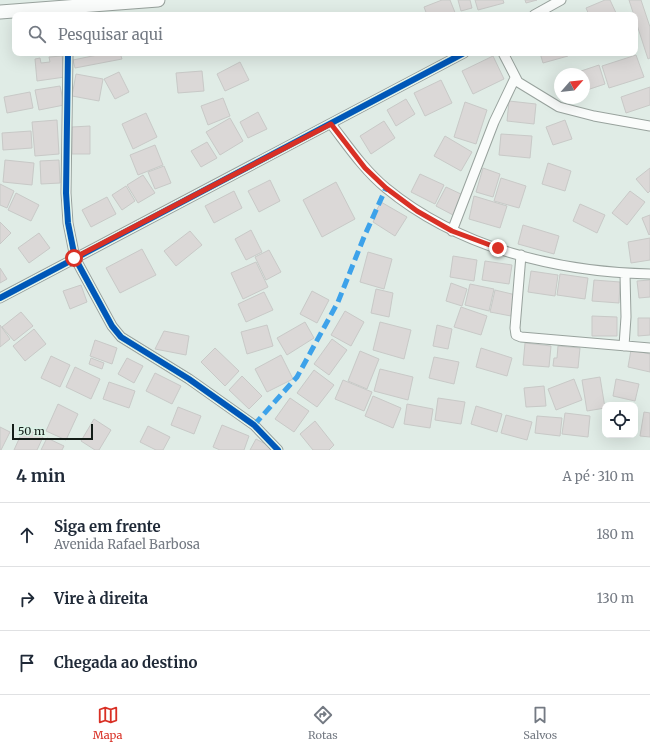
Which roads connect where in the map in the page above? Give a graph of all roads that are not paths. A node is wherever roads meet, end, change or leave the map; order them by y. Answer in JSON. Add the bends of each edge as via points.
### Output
{"nodes":[{"id":1,"x":158,"y":0,"type":"edge"},
{"id":2,"x":561,"y":0,"type":"edge"},
{"id":3,"x":91,"y":3,"type":"edge"},
{"id":4,"x":65,"y":11,"type":"edge"},
{"id":5,"x":0,"y":12,"type":"edge"},
{"id":6,"x":539,"y":12,"type":"edge"},
{"id":7,"x":68,"y":56,"type":"edge"},
{"id":8,"x":458,"y":56,"type":"edge"},
{"id":9,"x":505,"y":56,"type":"edge"},
{"id":10,"x":515,"y":78,"type":"junction"},
{"id":11,"x":331,"y":124,"type":"junction"},
{"id":12,"x":650,"y":126,"type":"edge"},
{"id":13,"x":452,"y":231,"type":"junction"},
{"id":14,"x":521,"y":255,"type":"junction"},
{"id":15,"x":74,"y":258,"type":"junction"},
{"id":16,"x":625,"y":274,"type":"junction"},
{"id":17,"x":650,"y":274,"type":"edge"},
{"id":18,"x":0,"y":298,"type":"edge"},
{"id":19,"x":624,"y":346,"type":"junction"},
{"id":20,"x":650,"y":348,"type":"edge"},
{"id":21,"x":278,"y":450,"type":"edge"}],
"edges":[{"from":1,"to":3,"type":"main road"},
{"from":2,"to":6,"type":"street"},
{"from":3,"to":4,"type":"main road"},
{"from":4,"to":5,"type":"main road"},
{"from":7,"to":15,"type":"street","via":[[66,193]]},
{"from":8,"to":11,"type":"street"},
{"from":9,"to":10,"type":"street"},
{"from":10,"to":12,"type":"street","via":[[521,85],[559,107]]},
{"from":10,"to":13,"type":"street","via":[[494,122]]},
{"from":11,"to":13,"type":"street","via":[[365,168],[386,188],[417,211]]},
{"from":11,"to":15,"type":"street"},
{"from":13,"to":14,"type":"street"},
{"from":14,"to":16,"type":"street","via":[[590,270]]},
{"from":14,"to":19,"type":"street","via":[[516,335]]},
{"from":15,"to":18,"type":"street"},
{"from":15,"to":21,"type":"street","via":[[112,326],[121,337],[189,378],[254,425]]},
{"from":16,"to":17,"type":"street"},
{"from":16,"to":19,"type":"street"},
{"from":19,"to":20,"type":"street"}]}
